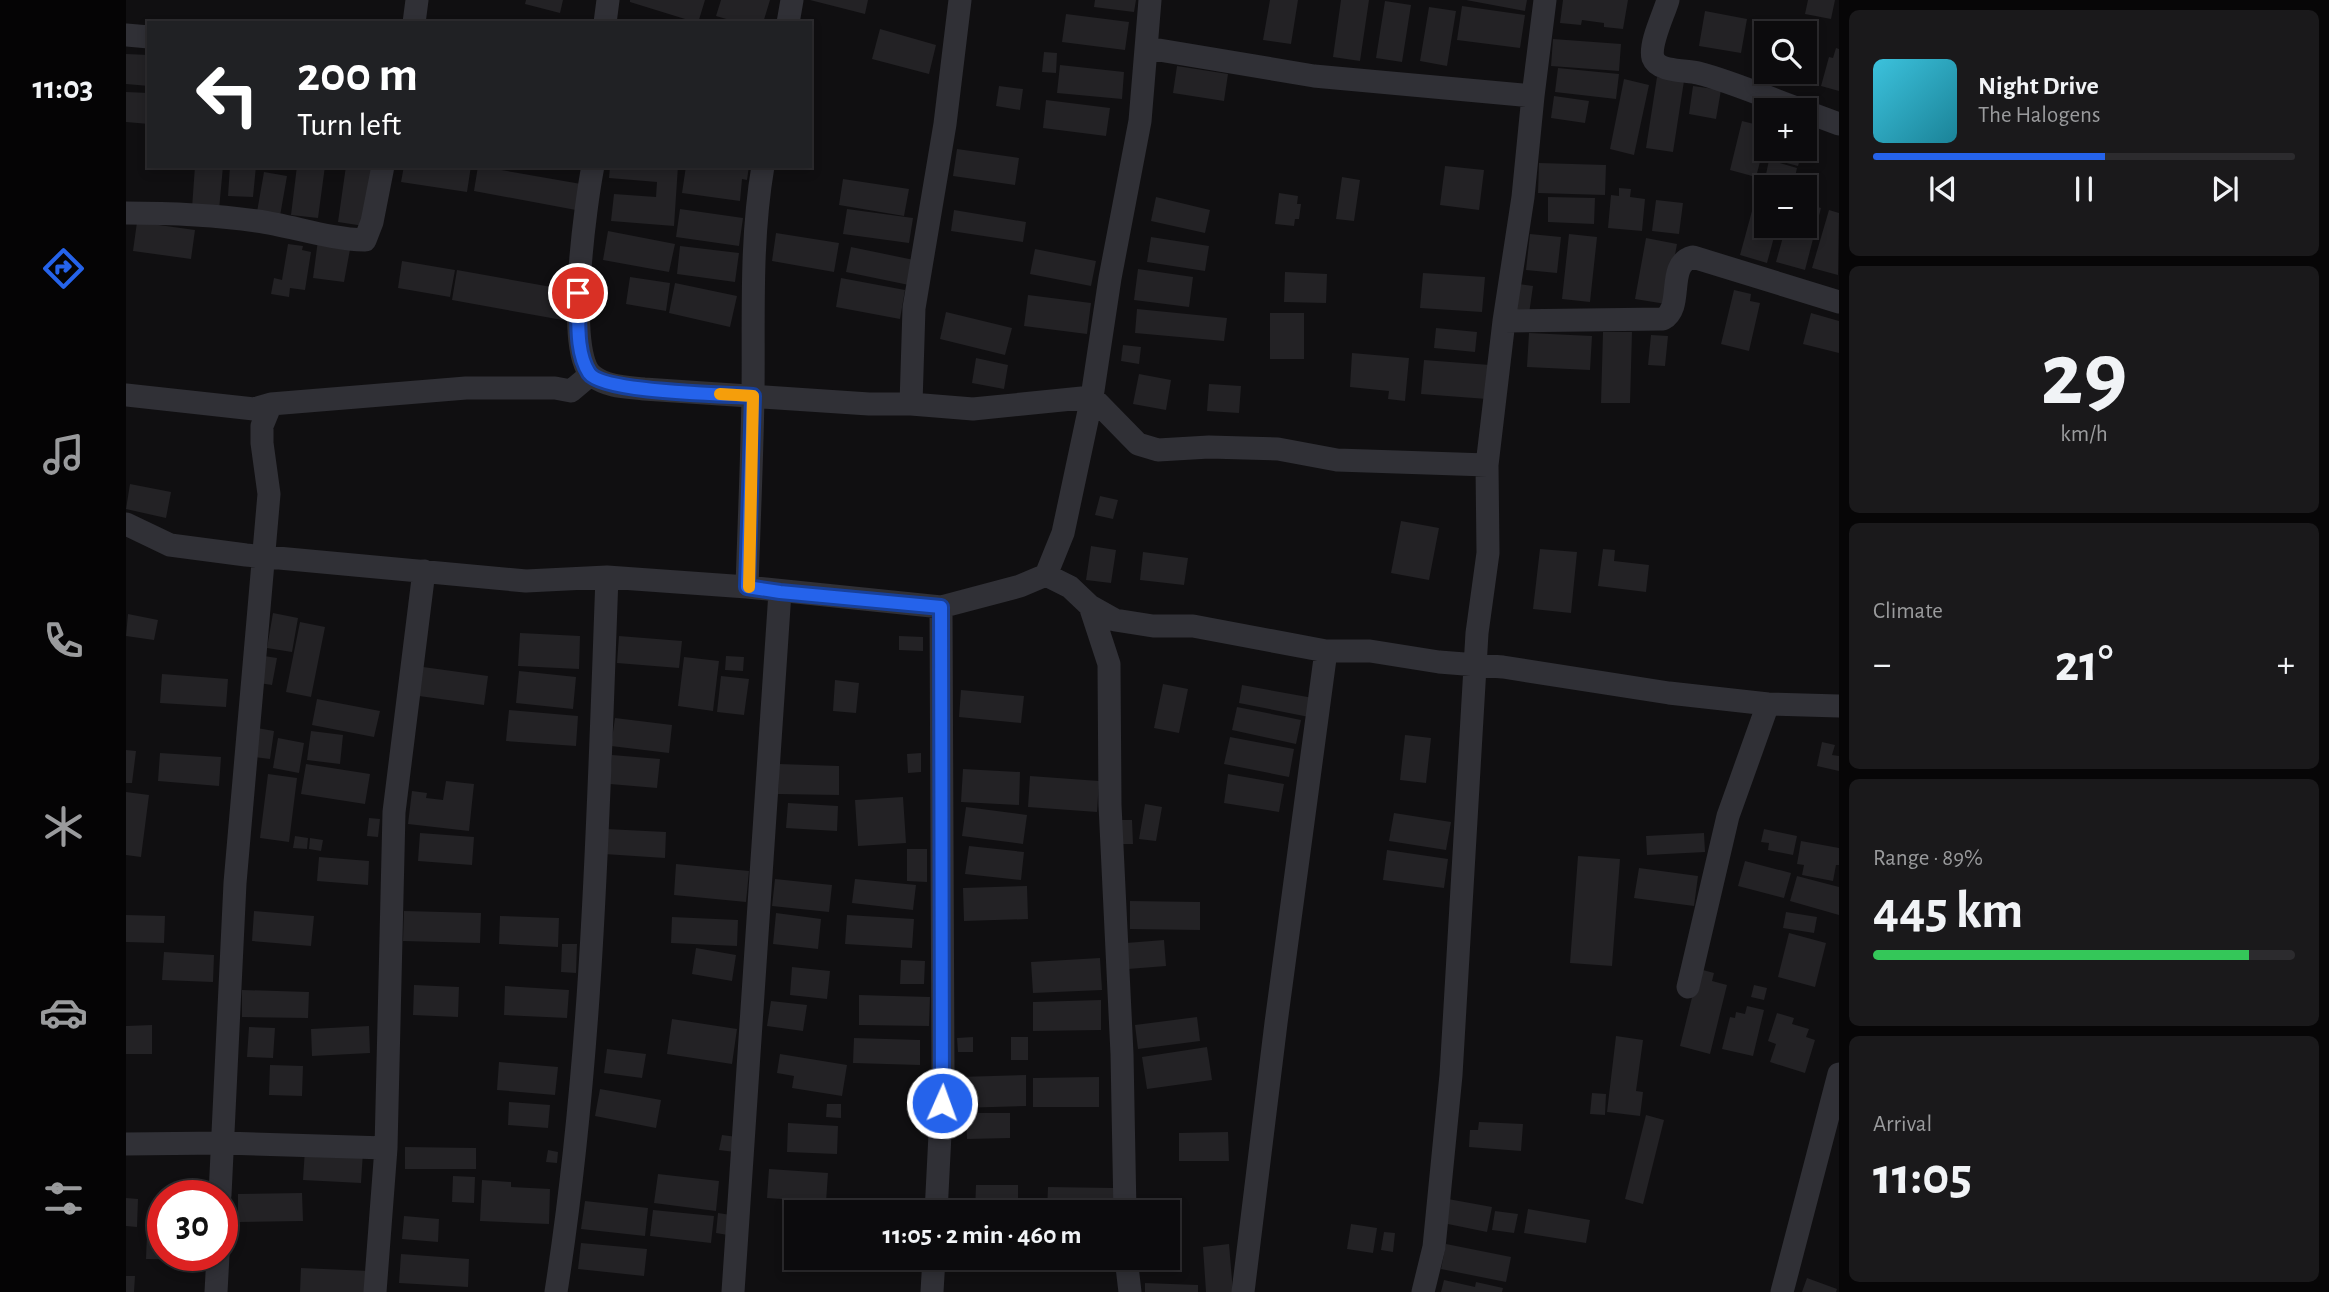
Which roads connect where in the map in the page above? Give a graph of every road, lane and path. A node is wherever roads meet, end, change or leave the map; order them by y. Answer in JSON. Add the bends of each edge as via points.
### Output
{"nodes":[{"id":1,"x":417,"y":0,"type":"edge"},
{"id":2,"x":608,"y":0,"type":"edge"},
{"id":3,"x":792,"y":0,"type":"edge"},
{"id":4,"x":960,"y":0,"type":"edge"},
{"id":5,"x":1150,"y":0,"type":"edge"},
{"id":6,"x":1545,"y":0,"type":"edge"},
{"id":7,"x":1668,"y":0,"type":"edge"},
{"id":8,"x":414,"y":21,"type":"edge"},
{"id":9,"x":605,"y":21,"type":"edge"},
{"id":10,"x":788,"y":21,"type":"edge"},
{"id":11,"x":126,"y":35,"type":"edge"},
{"id":12,"x":147,"y":37,"type":"edge"},
{"id":13,"x":1147,"y":48,"type":"junction"},
{"id":14,"x":1533,"y":96,"type":"junction"},
{"id":15,"x":1766,"y":98,"type":"edge"},
{"id":16,"x":1817,"y":116,"type":"edge"},
{"id":17,"x":1839,"y":124,"type":"edge"},
{"id":18,"x":383,"y":168,"type":"edge"},
{"id":19,"x":593,"y":168,"type":"edge"},
{"id":20,"x":762,"y":168,"type":"edge"},
{"id":21,"x":126,"y":213,"type":"edge"},
{"id":22,"x":1839,"y":302,"type":"edge"},
{"id":23,"x":1504,"y":321,"type":"junction"},
{"id":24,"x":590,"y":375,"type":"junction"},
{"id":25,"x":126,"y":395,"type":"edge"},
{"id":26,"x":753,"y":396,"type":"junction"},
{"id":27,"x":1092,"y":397,"type":"junction"},
{"id":28,"x":271,"y":404,"type":"junction"},
{"id":29,"x":911,"y":404,"type":"junction"},
{"id":30,"x":1487,"y":465,"type":"junction"},
{"id":31,"x":126,"y":524,"type":"edge"},
{"id":32,"x":262,"y":556,"type":"junction"},
{"id":33,"x":424,"y":571,"type":"junction"},
{"id":34,"x":1046,"y":575,"type":"junction"},
{"id":35,"x":607,"y":577,"type":"junction"},
{"id":36,"x":747,"y":587,"type":"junction"},
{"id":37,"x":780,"y":592,"type":"junction"},
{"id":38,"x":1090,"y":606,"type":"junction"},
{"id":39,"x":941,"y":607,"type":"junction"},
{"id":40,"x":1326,"y":651,"type":"junction"},
{"id":41,"x":1476,"y":664,"type":"junction"},
{"id":42,"x":1768,"y":704,"type":"junction"},
{"id":43,"x":1839,"y":706,"type":"edge"},
{"id":44,"x":1688,"y":986,"type":"dead end"},
{"id":45,"x":1839,"y":1074,"type":"edge"},
{"id":46,"x":126,"y":1143,"type":"edge"},
{"id":47,"x":223,"y":1143,"type":"junction"},
{"id":48,"x":386,"y":1148,"type":"junction"},
{"id":49,"x":221,"y":1180,"type":"edge"},
{"id":50,"x":937,"y":1200,"type":"edge"},
{"id":51,"x":1125,"y":1200,"type":"edge"},
{"id":52,"x":933,"y":1270,"type":"edge"},
{"id":53,"x":1127,"y":1270,"type":"edge"},
{"id":54,"x":217,"y":1271,"type":"edge"},
{"id":55,"x":216,"y":1292,"type":"edge"},
{"id":56,"x":376,"y":1292,"type":"edge"},
{"id":57,"x":556,"y":1292,"type":"edge"},
{"id":58,"x":733,"y":1292,"type":"edge"},
{"id":59,"x":932,"y":1292,"type":"edge"},
{"id":60,"x":1130,"y":1292,"type":"edge"},
{"id":61,"x":1243,"y":1292,"type":"edge"},
{"id":62,"x":1423,"y":1292,"type":"edge"},
{"id":63,"x":1782,"y":1292,"type":"edge"}],
"edges":[{"from":1,"to":8,"type":"street"},
{"from":2,"to":9,"type":"street"},
{"from":3,"to":10,"type":"street"},
{"from":4,"to":29,"type":"street","via":[[914,308]]},
{"from":5,"to":13,"type":"street"},
{"from":6,"to":14,"type":"street"},
{"from":7,"to":15,"type":"street","via":[[1652,55],[1656,62]]},
{"from":11,"to":12,"type":"street"},
{"from":13,"to":14,"type":"street","via":[[1314,76]]},
{"from":13,"to":27,"type":"street","via":[[1140,121]]},
{"from":14,"to":23,"type":"street"},
{"from":16,"to":17,"type":"street"},
{"from":18,"to":21,"type":"street","via":[[365,240],[259,221]]},
{"from":19,"to":24,"type":"street","via":[[578,293],[581,354]]},
{"from":20,"to":26,"type":"street","via":[[752,269]]},
{"from":22,"to":23,"type":"street","via":[[1693,257],[1680,264],[1672,307],[1663,319]]},
{"from":23,"to":30,"type":"street"},
{"from":24,"to":26,"type":"street","via":[[608,384],[645,389]]},
{"from":24,"to":28,"type":"street","via":[[571,391],[466,388]]},
{"from":25,"to":28,"type":"street","via":[[232,408]]},
{"from":26,"to":29,"type":"street"},
{"from":26,"to":36,"type":"street"},
{"from":27,"to":29,"type":"street","via":[[973,409]]},
{"from":27,"to":30,"type":"street","via":[[1138,444],[1158,450],[1279,449],[1337,460]]},
{"from":27,"to":34,"type":"street","via":[[1063,533]]},
{"from":28,"to":32,"type":"street","via":[[262,426],[269,494]]},
{"from":30,"to":41,"type":"street","via":[[1488,553]]},
{"from":31,"to":32,"type":"street","via":[[170,545]]},
{"from":32,"to":33,"type":"street"},
{"from":32,"to":47,"type":"street","via":[[235,883]]},
{"from":33,"to":35,"type":"street","via":[[526,581]]},
{"from":33,"to":48,"type":"street","via":[[394,812]]},
{"from":34,"to":38,"type":"street","via":[[1070,587]]},
{"from":34,"to":39,"type":"street"},
{"from":35,"to":36,"type":"street"},
{"from":35,"to":57,"type":"street","via":[[589,994]]},
{"from":36,"to":37,"type":"street"},
{"from":37,"to":39,"type":"street"},
{"from":37,"to":58,"type":"street"},
{"from":38,"to":40,"type":"street","via":[[1115,620],[1193,626]]},
{"from":38,"to":51,"type":"street","via":[[1109,664]]},
{"from":39,"to":50,"type":"street","via":[[943,1075]]},
{"from":40,"to":41,"type":"street"},
{"from":40,"to":61,"type":"street"},
{"from":41,"to":42,"type":"street"},
{"from":41,"to":62,"type":"street","via":[[1451,1075],[1434,1247]]},
{"from":42,"to":43,"type":"street"},
{"from":42,"to":44,"type":"street","via":[[1728,816]]},
{"from":45,"to":63,"type":"street"},
{"from":46,"to":47,"type":"street"},
{"from":47,"to":48,"type":"street"},
{"from":47,"to":49,"type":"street"},
{"from":48,"to":56,"type":"street"},
{"from":52,"to":59,"type":"street"},
{"from":53,"to":60,"type":"street"},
{"from":54,"to":55,"type":"street"}]}
